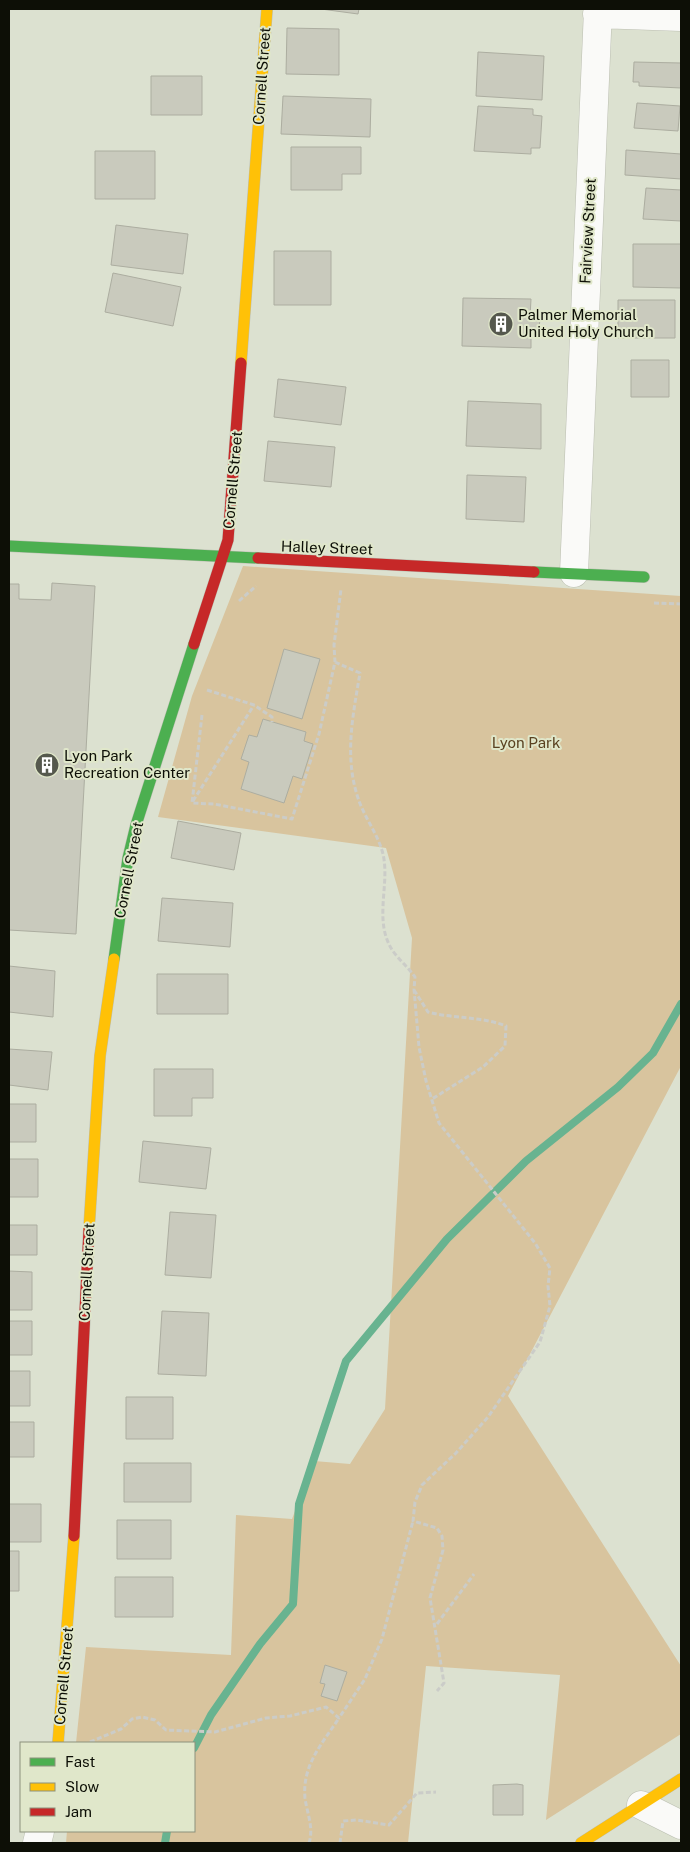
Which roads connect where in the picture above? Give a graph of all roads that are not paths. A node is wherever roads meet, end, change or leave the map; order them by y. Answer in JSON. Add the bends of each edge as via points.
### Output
{"nodes":[{"id":1,"x":267,"y":9,"type":"edge"},
{"id":2,"x":597,"y":11,"type":"edge"},
{"id":3,"x":681,"y":17,"type":"edge"},
{"id":4,"x":9,"y":546,"type":"edge"},
{"id":5,"x":224,"y":557,"type":"junction"},
{"id":6,"x":574,"y":573,"type":"junction"},
{"id":7,"x":644,"y":577,"type":"dead end"},
{"id":8,"x":58,"y":1742,"type":"edge"},
{"id":9,"x":681,"y":1779,"type":"edge"},
{"id":10,"x":641,"y":1805,"type":"junction"},
{"id":11,"x":681,"y":1825,"type":"edge"},
{"id":12,"x":581,"y":1843,"type":"edge"}],
"edges":[{"from":1,"to":5,"type":"street","name":"Cornell Street","via":[[232,506]]},
{"from":2,"to":3,"type":"street"},
{"from":2,"to":6,"type":"street","name":"Fairview Street"},
{"from":4,"to":5,"type":"street","name":"Halley Street"},
{"from":5,"to":6,"type":"street","name":"Halley Street"},
{"from":5,"to":8,"type":"street","name":"Cornell Street","via":[[136,825],[119,920],[100,1056],[72,1580]]},
{"from":6,"to":7,"type":"street","name":"Halley Street"},
{"from":9,"to":10,"type":"street"},
{"from":10,"to":11,"type":"street"},
{"from":10,"to":12,"type":"street"}]}
